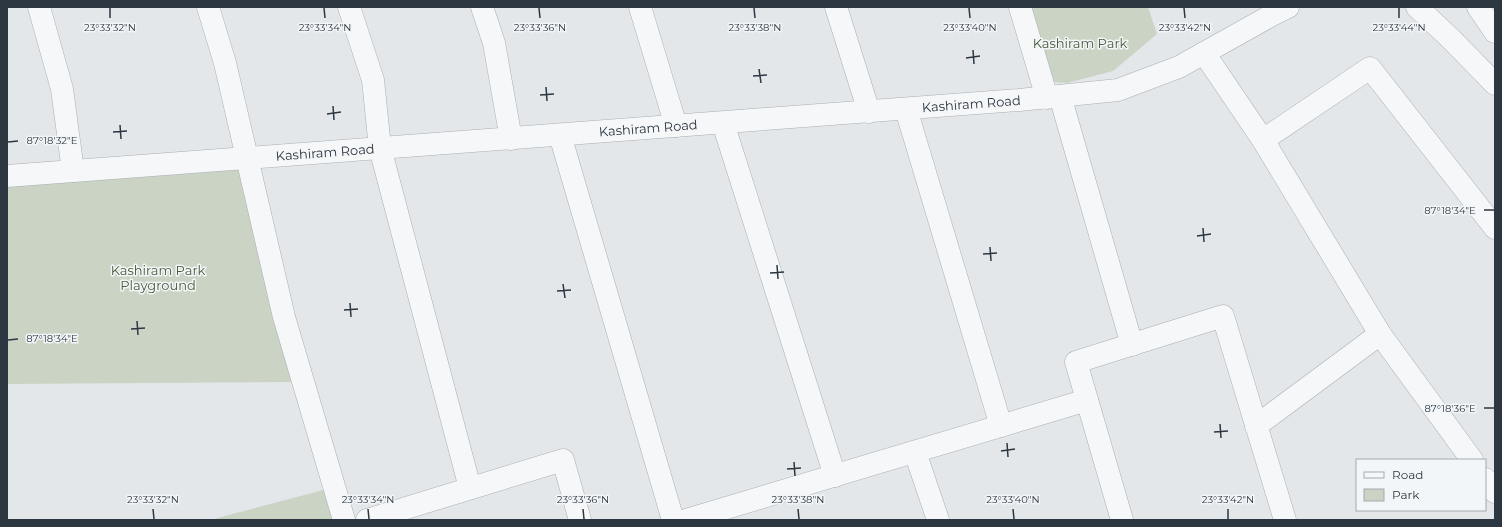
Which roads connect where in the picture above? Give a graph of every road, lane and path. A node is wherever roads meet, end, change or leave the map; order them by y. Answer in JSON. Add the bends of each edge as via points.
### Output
{"nodes":[{"id":1,"x":39,"y":7,"type":"edge"},
{"id":2,"x":208,"y":7,"type":"edge"},
{"id":3,"x":350,"y":7,"type":"edge"},
{"id":4,"x":482,"y":7,"type":"edge"},
{"id":5,"x":640,"y":7,"type":"edge"},
{"id":6,"x":836,"y":7,"type":"edge"},
{"id":7,"x":1020,"y":7,"type":"edge"},
{"id":8,"x":1417,"y":7,"type":"edge"},
{"id":9,"x":1478,"y":7,"type":"edge"},
{"id":10,"x":1280,"y":10,"type":"edge"},
{"id":11,"x":1495,"y":32,"type":"edge"},
{"id":12,"x":1204,"y":53,"type":"junction"},
{"id":13,"x":1495,"y":84,"type":"edge"},
{"id":14,"x":1053,"y":97,"type":"junction"},
{"id":15,"x":906,"y":109,"type":"junction"},
{"id":16,"x":869,"y":112,"type":"junction"},
{"id":17,"x":722,"y":122,"type":"junction"},
{"id":18,"x":676,"y":126,"type":"junction"},
{"id":19,"x":560,"y":135,"type":"junction"},
{"id":20,"x":511,"y":138,"type":"junction"},
{"id":21,"x":1263,"y":140,"type":"junction"},
{"id":22,"x":380,"y":148,"type":"junction"},
{"id":23,"x":246,"y":158,"type":"junction"},
{"id":24,"x":72,"y":171,"type":"junction"},
{"id":25,"x":7,"y":176,"type":"edge"},
{"id":26,"x":1495,"y":228,"type":"edge"},
{"id":27,"x":1380,"y":334,"type":"junction"},
{"id":28,"x":1132,"y":345,"type":"junction"},
{"id":29,"x":1087,"y":400,"type":"junction"},
{"id":30,"x":1001,"y":426,"type":"junction"},
{"id":31,"x":1256,"y":426,"type":"junction"},
{"id":32,"x":915,"y":452,"type":"junction"},
{"id":33,"x":1471,"y":459,"type":"edge"},
{"id":34,"x":835,"y":476,"type":"junction"},
{"id":35,"x":1486,"y":479,"type":"edge"},
{"id":36,"x":470,"y":488,"type":"junction"},
{"id":37,"x":1495,"y":492,"type":"edge"},
{"id":38,"x":745,"y":512,"type":"edge"},
{"id":39,"x":396,"y":516,"type":"edge"},
{"id":40,"x":344,"y":520,"type":"edge"},
{"id":41,"x":367,"y":520,"type":"edge"},
{"id":42,"x":580,"y":520,"type":"edge"},
{"id":43,"x":673,"y":520,"type":"edge"},
{"id":44,"x":686,"y":520,"type":"edge"},
{"id":45,"x":938,"y":520,"type":"edge"},
{"id":46,"x":1122,"y":520,"type":"edge"},
{"id":47,"x":1285,"y":520,"type":"edge"}],
"edges":[{"from":1,"to":24,"type":"street","via":[[62,89]]},
{"from":2,"to":23,"type":"street","via":[[225,63]]},
{"from":3,"to":22,"type":"street","via":[[373,80]]},
{"from":4,"to":20,"type":"street","via":[[494,43]]},
{"from":5,"to":18,"type":"street"},
{"from":6,"to":16,"type":"street"},
{"from":7,"to":14,"type":"street"},
{"from":8,"to":13,"type":"street"},
{"from":9,"to":11,"type":"street"},
{"from":10,"to":12,"type":"street","name":"Kashiram Road"},
{"from":12,"to":14,"type":"street","name":"Kashiram Road","via":[[1179,67],[1118,90]]},
{"from":12,"to":21,"type":"street"},
{"from":14,"to":15,"type":"street","name":"Kashiram Road"},
{"from":14,"to":28,"type":"street"},
{"from":15,"to":16,"type":"street","name":"Kashiram Road"},
{"from":15,"to":30,"type":"street"},
{"from":16,"to":17,"type":"street","name":"Kashiram Road"},
{"from":17,"to":18,"type":"street","name":"Kashiram Road"},
{"from":17,"to":34,"type":"street"},
{"from":18,"to":19,"type":"street","name":"Kashiram Road"},
{"from":19,"to":20,"type":"street","name":"Kashiram Road"},
{"from":19,"to":43,"type":"street"},
{"from":20,"to":22,"type":"street","name":"Kashiram Road"},
{"from":21,"to":26,"type":"street","via":[[1370,68]]},
{"from":21,"to":27,"type":"street"},
{"from":22,"to":23,"type":"street","name":"Kashiram Road"},
{"from":22,"to":36,"type":"street"},
{"from":23,"to":24,"type":"street","name":"Kashiram Road"},
{"from":23,"to":40,"type":"street","via":[[284,317]]},
{"from":24,"to":25,"type":"street","name":"Kashiram Road"},
{"from":27,"to":31,"type":"street"},
{"from":27,"to":33,"type":"street"},
{"from":28,"to":29,"type":"street","via":[[1076,362]]},
{"from":28,"to":31,"type":"street","via":[[1223,316]]},
{"from":29,"to":30,"type":"street"},
{"from":29,"to":46,"type":"street"},
{"from":30,"to":32,"type":"street"},
{"from":31,"to":47,"type":"street"},
{"from":32,"to":34,"type":"street"},
{"from":32,"to":45,"type":"street"},
{"from":34,"to":38,"type":"street"},
{"from":35,"to":37,"type":"street"},
{"from":36,"to":39,"type":"street"},
{"from":36,"to":42,"type":"street","via":[[562,460]]},
{"from":38,"to":44,"type":"street"},
{"from":39,"to":41,"type":"street"}]}
